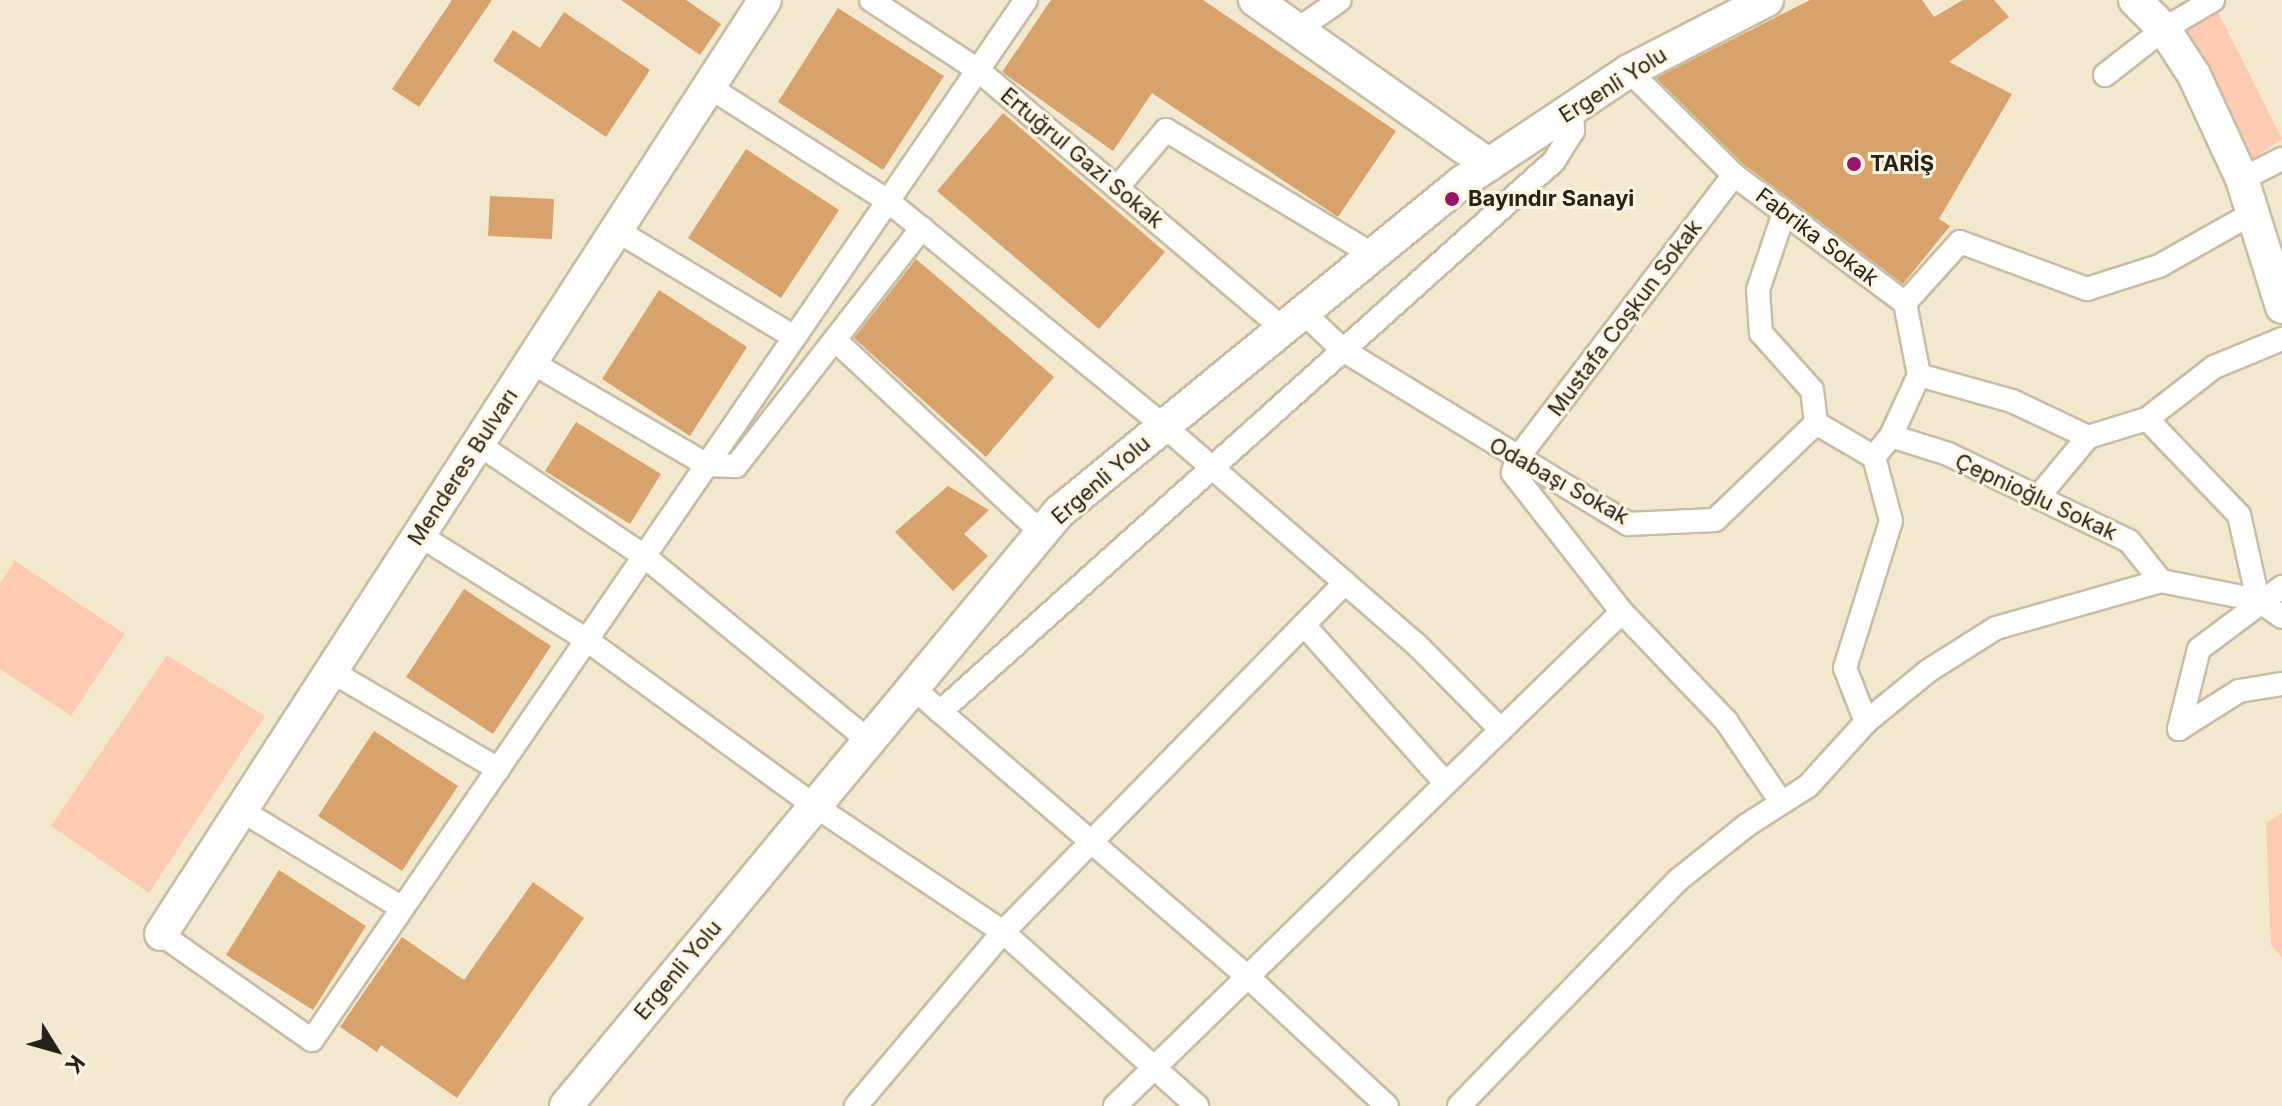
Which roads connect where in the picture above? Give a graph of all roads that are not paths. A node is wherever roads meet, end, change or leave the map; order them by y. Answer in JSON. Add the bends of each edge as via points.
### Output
{"nodes":[{"id":1,"x":765,"y":0,"type":"edge"},
{"id":2,"x":871,"y":0,"type":"edge"},
{"id":3,"x":1026,"y":0,"type":"edge"},
{"id":4,"x":1255,"y":0,"type":"edge"},
{"id":5,"x":1340,"y":0,"type":"edge"},
{"id":6,"x":1767,"y":0,"type":"edge"},
{"id":7,"x":2135,"y":0,"type":"edge"},
{"id":8,"x":2213,"y":0,"type":"edge"},
{"id":9,"x":2164,"y":29,"type":"junction"},
{"id":10,"x":1297,"y":30,"type":"junction"},
{"id":11,"x":978,"y":70,"type":"junction"},
{"id":12,"x":1629,"y":71,"type":"junction"},
{"id":13,"x":2105,"y":75,"type":"dead end"},
{"id":14,"x":709,"y":87,"type":"junction"},
{"id":15,"x":1572,"y":109,"type":"junction"},
{"id":16,"x":2282,"y":159,"type":"edge"},
{"id":17,"x":1489,"y":165,"type":"junction"},
{"id":18,"x":1734,"y":175,"type":"junction"},
{"id":19,"x":2242,"y":179,"type":"junction"},
{"id":20,"x":1117,"y":188,"type":"junction"},
{"id":21,"x":888,"y":201,"type":"junction"},
{"id":22,"x":1784,"y":213,"type":"junction"},
{"id":23,"x":2253,"y":213,"type":"junction"},
{"id":24,"x":922,"y":228,"type":"junction"},
{"id":25,"x":616,"y":230,"type":"junction"},
{"id":26,"x":1373,"y":255,"type":"junction"},
{"id":27,"x":1905,"y":303,"type":"junction"},
{"id":28,"x":2282,"y":307,"type":"edge"},
{"id":29,"x":1293,"y":321,"type":"junction"},
{"id":30,"x":794,"y":337,"type":"junction"},
{"id":31,"x":2282,"y":339,"type":"edge"},
{"id":32,"x":835,"y":340,"type":"junction"},
{"id":33,"x":1343,"y":350,"type":"junction"},
{"id":34,"x":531,"y":362,"type":"junction"},
{"id":35,"x":1919,"y":375,"type":"junction"},
{"id":36,"x":2147,"y":419,"type":"junction"},
{"id":37,"x":1816,"y":423,"type":"junction"},
{"id":38,"x":1164,"y":426,"type":"junction"},
{"id":39,"x":1891,"y":436,"type":"junction"},
{"id":40,"x":2088,"y":437,"type":"junction"},
{"id":41,"x":478,"y":444,"type":"junction"},
{"id":42,"x":1874,"y":457,"type":"junction"},
{"id":43,"x":1516,"y":460,"type":"junction"},
{"id":44,"x":707,"y":465,"type":"junction"},
{"id":45,"x":1213,"y":469,"type":"junction"},
{"id":46,"x":2039,"y":496,"type":"junction"},
{"id":47,"x":1042,"y":533,"type":"junction"},
{"id":48,"x":419,"y":535,"type":"junction"},
{"id":49,"x":644,"y":556,"type":"junction"},
{"id":50,"x":2161,"y":581,"type":"junction"},
{"id":51,"x":1345,"y":583,"type":"junction"},
{"id":52,"x":2282,"y":587,"type":"edge"},
{"id":53,"x":2258,"y":600,"type":"junction"},
{"id":54,"x":1622,"y":612,"type":"junction"},
{"id":55,"x":2282,"y":617,"type":"edge"},
{"id":56,"x":1304,"y":625,"type":"junction"},
{"id":57,"x":587,"y":640,"type":"junction"},
{"id":58,"x":331,"y":671,"type":"junction"},
{"id":59,"x":2282,"y":684,"type":"edge"},
{"id":60,"x":913,"y":688,"type":"junction"},
{"id":61,"x":940,"y":712,"type":"junction"},
{"id":62,"x":1866,"y":722,"type":"junction"},
{"id":63,"x":1501,"y":730,"type":"junction"},
{"id":64,"x":869,"y":741,"type":"junction"},
{"id":65,"x":498,"y":769,"type":"junction"},
{"id":66,"x":1446,"y":783,"type":"junction"},
{"id":67,"x":1781,"y":802,"type":"junction"},
{"id":68,"x":815,"y":806,"type":"junction"},
{"id":69,"x":241,"y":810,"type":"junction"},
{"id":70,"x":1092,"y":841,"type":"junction"},
{"id":71,"x":402,"y":908,"type":"junction"},
{"id":72,"x":1003,"y":932,"type":"junction"},
{"id":73,"x":161,"y":934,"type":"joint"},
{"id":74,"x":1246,"y":975,"type":"junction"},
{"id":75,"x":1152,"y":1068,"type":"junction"},
{"id":76,"x":566,"y":1106,"type":"edge"},
{"id":77,"x":856,"y":1106,"type":"edge"},
{"id":78,"x":1115,"y":1106,"type":"edge"},
{"id":79,"x":1197,"y":1106,"type":"edge"},
{"id":80,"x":1387,"y":1106,"type":"edge"},
{"id":81,"x":1459,"y":1106,"type":"edge"}],
"edges":[{"from":1,"to":14,"type":"street","name":"Menderes Bulvarı"},
{"from":2,"to":11,"type":"street","name":"Ertuğrul Gazi Sokak"},
{"from":3,"to":11,"type":"street"},
{"from":4,"to":10,"type":"street"},
{"from":5,"to":10,"type":"street"},
{"from":6,"to":12,"type":"street","name":"Ergenli Yolu"},
{"from":7,"to":9,"type":"street"},
{"from":8,"to":9,"type":"street"},
{"from":9,"to":13,"type":"street"},
{"from":9,"to":19,"type":"street","via":[[2194,75]]},
{"from":10,"to":17,"type":"street"},
{"from":11,"to":20,"type":"street","name":"Ertuğrul Gazi Sokak"},
{"from":11,"to":21,"type":"street"},
{"from":12,"to":15,"type":"street","name":"Ergenli Yolu"},
{"from":12,"to":18,"type":"street","name":"Fabrika Sokak"},
{"from":14,"to":21,"type":"street"},
{"from":14,"to":25,"type":"street","name":"Menderes Bulvarı"},
{"from":15,"to":17,"type":"street","name":"Ergenli Yolu"},
{"from":15,"to":33,"type":"street","via":[[1573,131],[1563,153]]},
{"from":16,"to":19,"type":"street"},
{"from":17,"to":26,"type":"street","name":"Ergenli Yolu"},
{"from":18,"to":22,"type":"street","name":"Fabrika Sokak"},
{"from":18,"to":43,"type":"street","name":"Mustafa Coşkun Sokak"},
{"from":19,"to":23,"type":"street"},
{"from":20,"to":26,"type":"street","via":[[1166,130]]},
{"from":20,"to":29,"type":"street","name":"Ertuğrul Gazi Sokak"},
{"from":21,"to":24,"type":"street"},
{"from":21,"to":30,"type":"street"},
{"from":22,"to":27,"type":"street","name":"Fabrika Sokak"},
{"from":22,"to":37,"type":"street","via":[[1758,290],[1761,333],[1812,390]]},
{"from":23,"to":27,"type":"street","via":[[2159,266],[2087,289],[1960,242]]},
{"from":23,"to":28,"type":"street"},
{"from":24,"to":32,"type":"street"},
{"from":24,"to":38,"type":"street"},
{"from":25,"to":30,"type":"street"},
{"from":25,"to":34,"type":"street","name":"Menderes Bulvarı"},
{"from":26,"to":29,"type":"street","name":"Ergenli Yolu"},
{"from":27,"to":35,"type":"street"},
{"from":29,"to":33,"type":"street","name":"Odabaşı Sokak"},
{"from":29,"to":38,"type":"street","name":"Ergenli Yolu"},
{"from":30,"to":44,"type":"street"},
{"from":31,"to":36,"type":"street","via":[[2214,367]]},
{"from":32,"to":44,"type":"street","via":[[742,461],[728,468]]},
{"from":32,"to":47,"type":"street"},
{"from":33,"to":43,"type":"street","name":"Odabaşı Sokak"},
{"from":33,"to":45,"type":"street"},
{"from":34,"to":41,"type":"street","name":"Menderes Bulvarı"},
{"from":34,"to":44,"type":"street"},
{"from":35,"to":39,"type":"street"},
{"from":35,"to":40,"type":"street","via":[[2012,401]]},
{"from":36,"to":40,"type":"street"},
{"from":36,"to":53,"type":"street","via":[[2239,515]]},
{"from":37,"to":42,"type":"street"},
{"from":37,"to":43,"type":"street","name":"Odabaşı Sokak","via":[[1715,520],[1628,524]]},
{"from":38,"to":45,"type":"street"},
{"from":38,"to":47,"type":"street","name":"Ergenli Yolu","via":[[1059,512]]},
{"from":39,"to":42,"type":"street"},
{"from":39,"to":46,"type":"street","name":"Çepnioğlu Sokak","via":[[1948,454]]},
{"from":40,"to":46,"type":"street"},
{"from":41,"to":48,"type":"street","name":"Menderes Bulvarı"},
{"from":41,"to":49,"type":"street"},
{"from":42,"to":62,"type":"street","via":[[1891,521],[1845,668]]},
{"from":43,"to":54,"type":"street","via":[[1515,478]]},
{"from":44,"to":49,"type":"street"},
{"from":45,"to":51,"type":"street"},
{"from":45,"to":61,"type":"street"},
{"from":46,"to":50,"type":"street","name":"Çepnioğlu Sokak","via":[[2129,541]]},
{"from":47,"to":60,"type":"street","name":"Ergenli Yolu"},
{"from":48,"to":57,"type":"street"},
{"from":48,"to":58,"type":"street","name":"Menderes Bulvarı"},
{"from":49,"to":57,"type":"street"},
{"from":49,"to":64,"type":"street"},
{"from":50,"to":53,"type":"street"},
{"from":50,"to":62,"type":"street","via":[[1996,628],[1928,671]]},
{"from":51,"to":56,"type":"street"},
{"from":51,"to":63,"type":"street","via":[[1416,644]]},
{"from":52,"to":53,"type":"street"},
{"from":53,"to":55,"type":"street"},
{"from":53,"to":59,"type":"street","via":[[2199,649],[2179,729],[2239,691]]},
{"from":54,"to":63,"type":"street"},
{"from":54,"to":67,"type":"street","via":[[1726,721]]},
{"from":56,"to":66,"type":"street"},
{"from":56,"to":70,"type":"street"},
{"from":57,"to":65,"type":"street"},
{"from":57,"to":68,"type":"street"},
{"from":58,"to":65,"type":"street"},
{"from":58,"to":69,"type":"street","name":"Menderes Bulvarı"},
{"from":60,"to":61,"type":"street"},
{"from":60,"to":64,"type":"street","name":"Ergenli Yolu"},
{"from":61,"to":70,"type":"street"},
{"from":62,"to":67,"type":"street","via":[[1808,786]]},
{"from":63,"to":66,"type":"street"},
{"from":64,"to":68,"type":"street","name":"Ergenli Yolu"},
{"from":65,"to":71,"type":"street"},
{"from":66,"to":74,"type":"street"},
{"from":67,"to":81,"type":"street","via":[[1678,880]]},
{"from":68,"to":72,"type":"street"},
{"from":68,"to":76,"type":"street","name":"Ergenli Yolu"},
{"from":69,"to":71,"type":"street"},
{"from":69,"to":73,"type":"street","name":"Menderes Bulvarı"},
{"from":70,"to":72,"type":"street"},
{"from":70,"to":74,"type":"street"},
{"from":71,"to":73,"type":"street","via":[[312,1040]]},
{"from":72,"to":75,"type":"street"},
{"from":72,"to":77,"type":"street"},
{"from":74,"to":75,"type":"street"},
{"from":74,"to":80,"type":"street"},
{"from":75,"to":78,"type":"street"},
{"from":75,"to":79,"type":"street"}]}
